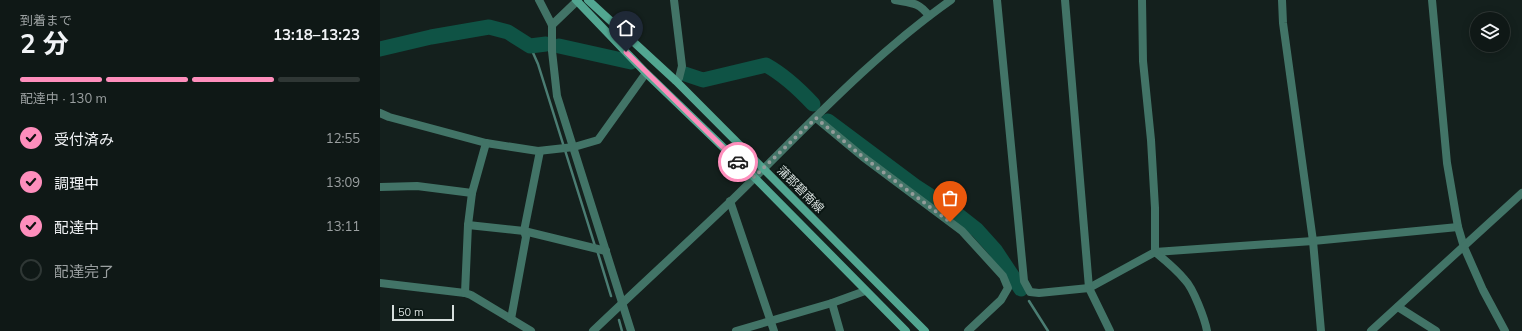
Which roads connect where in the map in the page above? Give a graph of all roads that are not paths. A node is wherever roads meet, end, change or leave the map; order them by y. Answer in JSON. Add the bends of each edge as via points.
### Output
{"nodes":[{"id":1,"x":539,"y":0,"type":"edge"},
{"id":2,"x":577,"y":0,"type":"edge"},
{"id":3,"x":588,"y":0,"type":"edge"},
{"id":4,"x":674,"y":0,"type":"edge"},
{"id":5,"x":895,"y":0,"type":"edge"},
{"id":6,"x":951,"y":0,"type":"edge"},
{"id":7,"x":997,"y":0,"type":"edge"},
{"id":8,"x":1065,"y":0,"type":"edge"},
{"id":9,"x":1142,"y":0,"type":"edge"},
{"id":10,"x":1282,"y":0,"type":"edge"},
{"id":11,"x":1432,"y":0,"type":"edge"},
{"id":12,"x":929,"y":16,"type":"junction"},
{"id":13,"x":552,"y":25,"type":"junction"},
{"id":14,"x":646,"y":73,"type":"junction"},
{"id":15,"x":676,"y":81,"type":"junction"},
{"id":16,"x":380,"y":113,"type":"edge"},
{"id":17,"x":816,"y":118,"type":"junction"},
{"id":18,"x":486,"y":143,"type":"junction"},
{"id":19,"x":572,"y":147,"type":"junction"},
{"id":20,"x":540,"y":151,"type":"junction"},
{"id":21,"x":763,"y":168,"type":"junction"},
{"id":22,"x":754,"y":177,"type":"junction"},
{"id":23,"x":380,"y":187,"type":"edge"},
{"id":24,"x":1522,"y":193,"type":"edge"},
{"id":25,"x":472,"y":194,"type":"junction"},
{"id":26,"x":730,"y":202,"type":"junction"},
{"id":27,"x":468,"y":225,"type":"junction"},
{"id":28,"x":1458,"y":227,"type":"junction"},
{"id":29,"x":524,"y":231,"type":"junction"},
{"id":30,"x":1313,"y":241,"type":"junction"},
{"id":31,"x":1464,"y":247,"type":"junction"},
{"id":32,"x":604,"y":250,"type":"junction"},
{"id":33,"x":1155,"y":252,"type":"junction"},
{"id":34,"x":380,"y":283,"type":"edge"},
{"id":35,"x":1089,"y":288,"type":"junction"},
{"id":36,"x":865,"y":291,"type":"junction"},
{"id":37,"x":465,"y":293,"type":"junction"},
{"id":38,"x":622,"y":303,"type":"junction"},
{"id":39,"x":832,"y":303,"type":"junction"},
{"id":40,"x":1398,"y":307,"type":"junction"},
{"id":41,"x":511,"y":319,"type":"junction"},
{"id":42,"x":770,"y":320,"type":"junction"},
{"id":43,"x":530,"y":331,"type":"edge"},
{"id":44,"x":593,"y":331,"type":"edge"},
{"id":45,"x":631,"y":331,"type":"edge"},
{"id":46,"x":736,"y":331,"type":"edge"},
{"id":47,"x":774,"y":331,"type":"edge"},
{"id":48,"x":840,"y":331,"type":"edge"},
{"id":49,"x":906,"y":331,"type":"edge"},
{"id":50,"x":925,"y":331,"type":"edge"},
{"id":51,"x":968,"y":331,"type":"edge"},
{"id":52,"x":1110,"y":331,"type":"edge"},
{"id":53,"x":1207,"y":331,"type":"edge"},
{"id":54,"x":1321,"y":331,"type":"edge"},
{"id":55,"x":1371,"y":331,"type":"edge"},
{"id":56,"x":1436,"y":331,"type":"edge"},
{"id":57,"x":1505,"y":331,"type":"edge"}],
"edges":[{"from":1,"to":13,"type":"street"},
{"from":2,"to":13,"type":"street"},
{"from":2,"to":14,"type":"main road"},
{"from":3,"to":15,"type":"main road","name":"蒲郡碧南線"},
{"from":4,"to":15,"type":"street","via":[[682,66]]},
{"from":5,"to":12,"type":"street","via":[[914,3],[923,8]]},
{"from":6,"to":12,"type":"street"},
{"from":7,"to":35,"type":"street","via":[[1024,281],[1030,292],[1039,293]]},
{"from":8,"to":35,"type":"street"},
{"from":9,"to":33,"type":"street","via":[[1143,61],[1155,208]]},
{"from":10,"to":30,"type":"street"},
{"from":11,"to":28,"type":"street","via":[[1447,163]]},
{"from":12,"to":17,"type":"street","via":[[876,60]]},
{"from":13,"to":19,"type":"street","via":[[557,96]]},
{"from":14,"to":19,"type":"street","via":[[598,140]]},
{"from":14,"to":22,"type":"main road"},
{"from":15,"to":21,"type":"main road","name":"蒲郡碧南線"},
{"from":16,"to":18,"type":"street"},
{"from":17,"to":21,"type":"street"},
{"from":17,"to":51,"type":"street","via":[[863,157],[962,231],[1003,276],[1008,288],[1001,300]]},
{"from":18,"to":20,"type":"street"},
{"from":18,"to":25,"type":"street"},
{"from":19,"to":20,"type":"street"},
{"from":19,"to":32,"type":"street"},
{"from":20,"to":29,"type":"street"},
{"from":21,"to":22,"type":"street"},
{"from":21,"to":50,"type":"main road","name":"蒲郡碧南線"},
{"from":22,"to":26,"type":"street"},
{"from":22,"to":36,"type":"main road"},
{"from":23,"to":25,"type":"street","via":[[417,186]]},
{"from":24,"to":31,"type":"street"},
{"from":25,"to":27,"type":"street"},
{"from":26,"to":38,"type":"street"},
{"from":26,"to":42,"type":"street"},
{"from":27,"to":29,"type":"street"},
{"from":27,"to":37,"type":"street"},
{"from":28,"to":30,"type":"street"},
{"from":28,"to":31,"type":"street"},
{"from":29,"to":32,"type":"street"},
{"from":29,"to":41,"type":"street","via":[[526,237]]},
{"from":30,"to":33,"type":"street"},
{"from":30,"to":54,"type":"street"},
{"from":31,"to":40,"type":"street"},
{"from":31,"to":57,"type":"street"},
{"from":32,"to":38,"type":"street"},
{"from":33,"to":35,"type":"street"},
{"from":33,"to":53,"type":"street","via":[[1186,281]]},
{"from":34,"to":37,"type":"street"},
{"from":35,"to":52,"type":"street"},
{"from":36,"to":39,"type":"street"},
{"from":36,"to":49,"type":"main road"},
{"from":37,"to":41,"type":"street"},
{"from":38,"to":44,"type":"street"},
{"from":38,"to":45,"type":"street"},
{"from":39,"to":42,"type":"street"},
{"from":39,"to":48,"type":"street"},
{"from":40,"to":55,"type":"street"},
{"from":40,"to":56,"type":"street"},
{"from":41,"to":43,"type":"street"},
{"from":42,"to":46,"type":"street"},
{"from":42,"to":47,"type":"street"}]}
